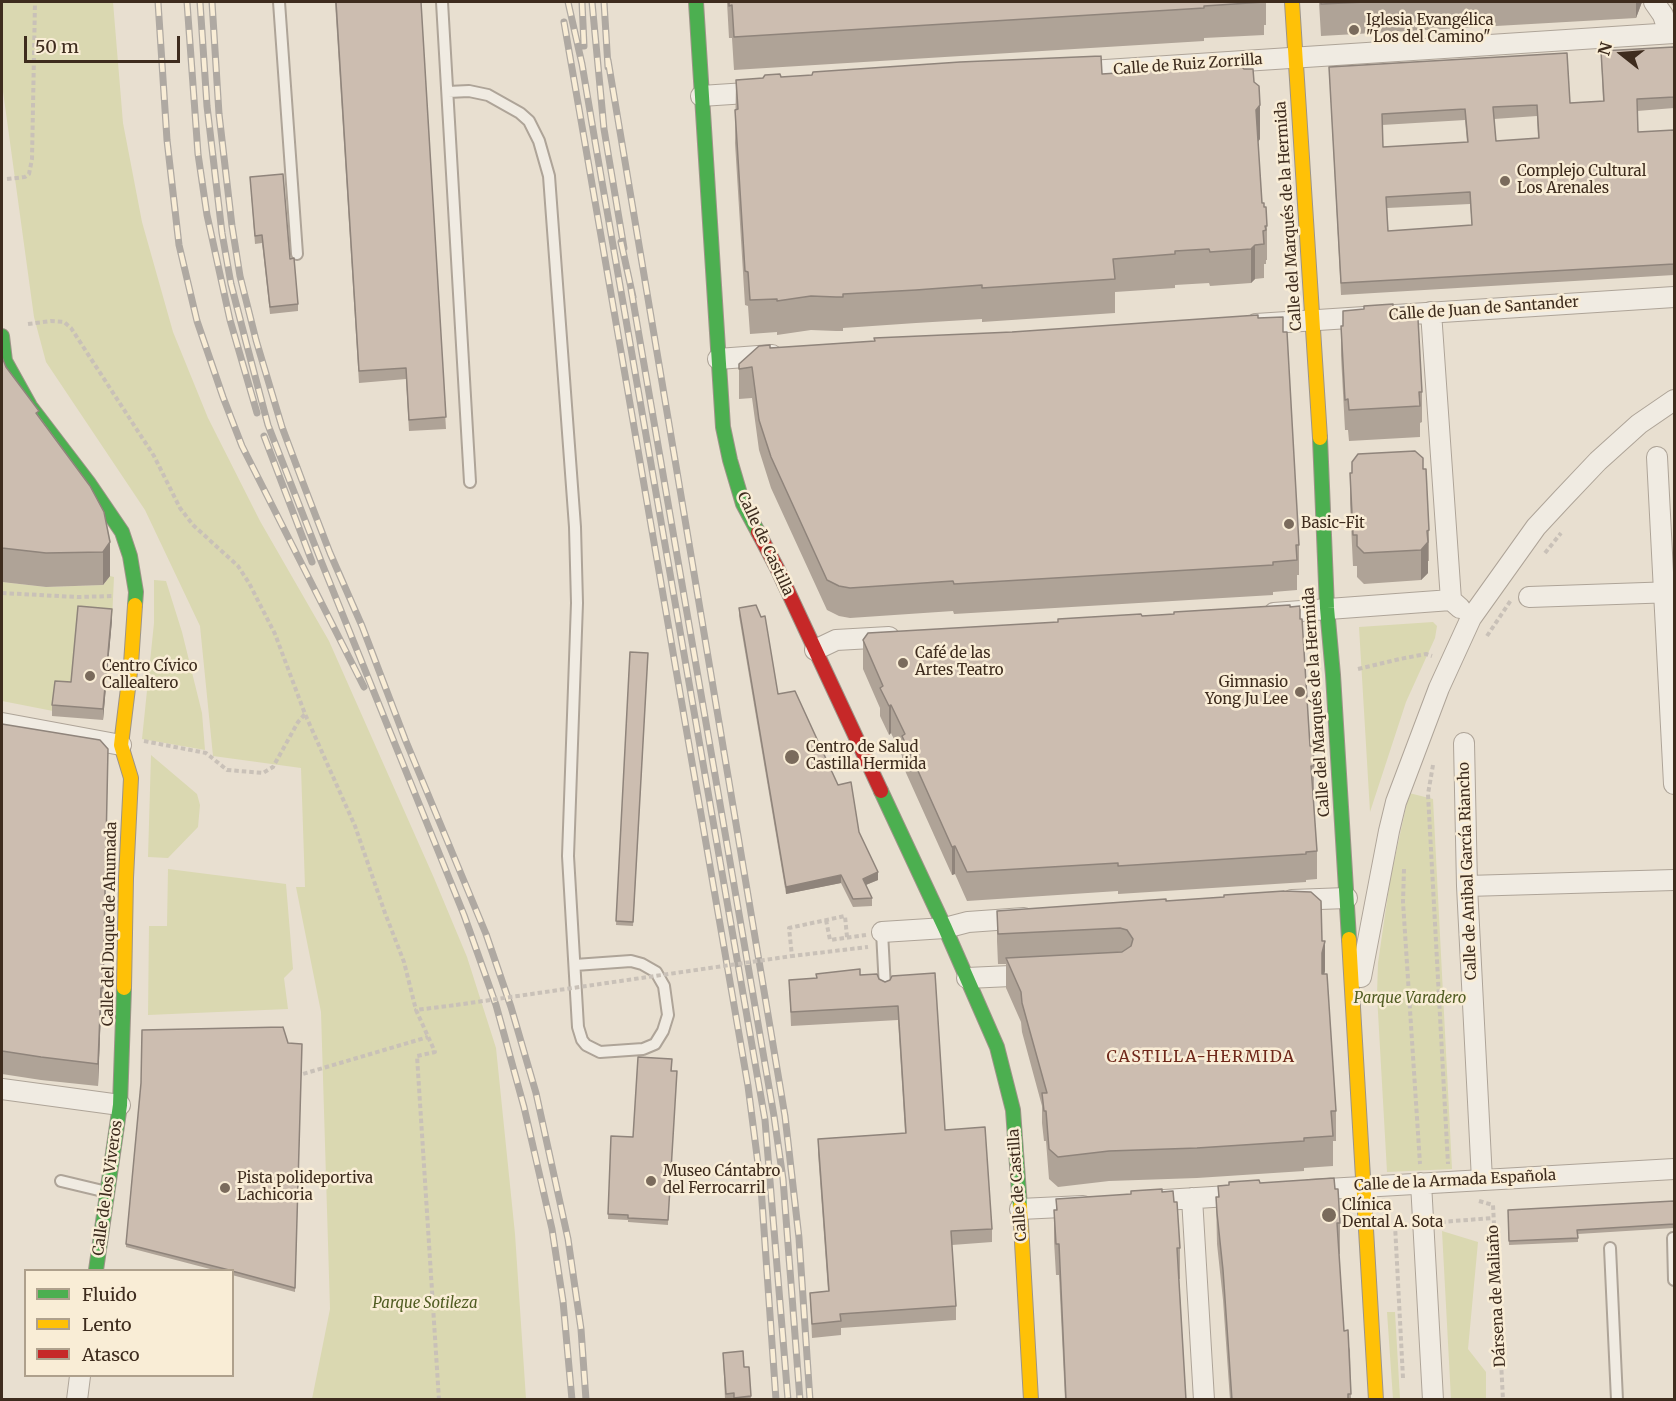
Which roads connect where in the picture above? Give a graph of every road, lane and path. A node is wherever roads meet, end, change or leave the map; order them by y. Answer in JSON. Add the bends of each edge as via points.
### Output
{"nodes":[{"id":1,"x":35,"y":2,"type":"edge"},
{"id":2,"x":279,"y":2,"type":"edge"},
{"id":3,"x":442,"y":2,"type":"edge"},
{"id":4,"x":696,"y":2,"type":"edge"},
{"id":5,"x":1292,"y":2,"type":"edge"},
{"id":6,"x":1654,"y":2,"type":"edge"},
{"id":7,"x":1672,"y":33,"type":"edge"},
{"id":8,"x":1295,"y":58,"type":"junction"},
{"id":9,"x":1059,"y":73,"type":"edge"},
{"id":10,"x":778,"y":91,"type":"edge"},
{"id":11,"x":448,"y":92,"type":"junction"},
{"id":12,"x":700,"y":96,"type":"junction"},
{"id":13,"x":7,"y":179,"type":"dead end"},
{"id":14,"x":297,"y":254,"type":"dead end"},
{"id":15,"x":1674,"y":297,"type":"edge"},
{"id":16,"x":1431,"y":312,"type":"junction"},
{"id":17,"x":1312,"y":321,"type":"junction"},
{"id":18,"x":28,"y":324,"type":"dead end"},
{"id":19,"x":1239,"y":325,"type":"edge"},
{"id":20,"x":2,"y":336,"type":"edge"},
{"id":21,"x":787,"y":354,"type":"edge"},
{"id":22,"x":718,"y":359,"type":"junction"},
{"id":23,"x":1674,"y":400,"type":"edge"},
{"id":24,"x":1657,"y":457,"type":"dead end"},
{"id":25,"x":470,"y":482,"type":"dead end"},
{"id":26,"x":1561,"y":532,"type":"dead end"},
{"id":27,"x":1539,"y":560,"type":"dead end"},
{"id":28,"x":2,"y":593,"type":"edge"},
{"id":29,"x":1669,"y":593,"type":"edge"},
{"id":30,"x":114,"y":596,"type":"dead end"},
{"id":31,"x":1522,"y":596,"type":"joint"},
{"id":32,"x":1451,"y":600,"type":"junction"},
{"id":33,"x":1327,"y":608,"type":"junction"},
{"id":34,"x":1250,"y":614,"type":"edge"},
{"id":35,"x":1471,"y":618,"type":"junction"},
{"id":36,"x":906,"y":636,"type":"edge"},
{"id":37,"x":1486,"y":638,"type":"dead end"},
{"id":38,"x":815,"y":650,"type":"junction"},
{"id":39,"x":1451,"y":662,"type":"junction"},
{"id":40,"x":1334,"y":675,"type":"junction"},
{"id":41,"x":305,"y":714,"type":"junction"},
{"id":42,"x":2,"y":723,"type":"edge"},
{"id":43,"x":1464,"y":743,"type":"dead end"},
{"id":44,"x":158,"y":744,"type":"dead end"},
{"id":45,"x":121,"y":745,"type":"junction"},
{"id":46,"x":1435,"y":761,"type":"dead end"},
{"id":47,"x":1674,"y":784,"type":"edge"},
{"id":48,"x":1405,"y":859,"type":"dead end"},
{"id":49,"x":1674,"y":880,"type":"edge"},
{"id":50,"x":1467,"y":886,"type":"junction"},
{"id":51,"x":1347,"y":898,"type":"junction"},
{"id":52,"x":1277,"y":902,"type":"edge"},
{"id":53,"x":1040,"y":917,"type":"edge"},
{"id":54,"x":826,"y":920,"type":"junction"},
{"id":55,"x":945,"y":928,"type":"junction"},
{"id":56,"x":883,"y":939,"type":"junction"},
{"id":57,"x":792,"y":956,"type":"junction"},
{"id":58,"x":575,"y":965,"type":"junction"},
{"id":59,"x":1050,"y":974,"type":"edge"},
{"id":60,"x":967,"y":978,"type":"junction"},
{"id":61,"x":885,"y":988,"type":"edge"},
{"id":62,"x":416,"y":1010,"type":"junction"},
{"id":63,"x":1354,"y":1023,"type":"junction"},
{"id":64,"x":428,"y":1037,"type":"junction"},
{"id":65,"x":289,"y":1077,"type":"edge"},
{"id":66,"x":2,"y":1089,"type":"edge"},
{"id":67,"x":120,"y":1105,"type":"junction"},
{"id":68,"x":1674,"y":1169,"type":"edge"},
{"id":69,"x":1454,"y":1175,"type":"junction"},
{"id":70,"x":61,"y":1180,"type":"dead end"},
{"id":71,"x":1482,"y":1180,"type":"junction"},
{"id":72,"x":1422,"y":1183,"type":"junction"},
{"id":73,"x":1362,"y":1186,"type":"junction"},
{"id":74,"x":107,"y":1192,"type":"junction"},
{"id":75,"x":1287,"y":1192,"type":"edge"},
{"id":76,"x":1263,"y":1194,"type":"edge"},
{"id":77,"x":1192,"y":1198,"type":"junction"},
{"id":78,"x":1132,"y":1202,"type":"edge"},
{"id":79,"x":1096,"y":1205,"type":"edge"},
{"id":80,"x":1020,"y":1209,"type":"junction"},
{"id":81,"x":1493,"y":1218,"type":"junction"},
{"id":82,"x":1437,"y":1222,"type":"dead end"},
{"id":83,"x":1395,"y":1225,"type":"dead end"},
{"id":84,"x":1672,"y":1239,"type":"dead end"},
{"id":85,"x":1610,"y":1248,"type":"dead end"},
{"id":86,"x":96,"y":1269,"type":"edge"},
{"id":87,"x":1674,"y":1280,"type":"edge"},
{"id":88,"x":80,"y":1377,"type":"edge"},
{"id":89,"x":1403,"y":1388,"type":"dead end"},
{"id":90,"x":77,"y":1400,"type":"edge"},
{"id":91,"x":439,"y":1400,"type":"edge"},
{"id":92,"x":1031,"y":1400,"type":"edge"},
{"id":93,"x":1204,"y":1400,"type":"edge"},
{"id":94,"x":1376,"y":1400,"type":"edge"},
{"id":95,"x":1433,"y":1400,"type":"edge"},
{"id":96,"x":1503,"y":1400,"type":"edge"},
{"id":97,"x":1617,"y":1400,"type":"edge"}],
"edges":[{"from":1,"to":13,"type":"path","via":[[32,159],[29,174]]},
{"from":2,"to":14,"type":"lane"},
{"from":3,"to":11,"type":"lane"},
{"from":4,"to":12,"type":"main road","name":"Calle de Castilla"},
{"from":5,"to":8,"type":"main road","name":"Calle del Marqués de la Hermida"},
{"from":6,"to":7,"type":"street"},
{"from":7,"to":8,"type":"street","name":"Calle de Ruiz Zorrilla"},
{"from":8,"to":9,"type":"street","name":"Calle de Ruiz Zorrilla"},
{"from":8,"to":17,"type":"main road","name":"Calle del Marqués de la Hermida"},
{"from":10,"to":12,"type":"street"},
{"from":11,"to":25,"type":"lane"},
{"from":11,"to":58,"type":"lane","via":[[488,95],[520,113],[539,141],[549,176],[575,527],[577,603],[568,856]]},
{"from":12,"to":22,"type":"main road","name":"Calle de Castilla"},
{"from":15,"to":16,"type":"street","name":"Calle de Juan de Santander"},
{"from":16,"to":17,"type":"street","name":"Calle de Juan de Santander"},
{"from":16,"to":32,"type":"street"},
{"from":17,"to":19,"type":"street","name":"Calle de Juan de Santander"},
{"from":17,"to":33,"type":"main road","name":"Calle del Marqués de la Hermida"},
{"from":18,"to":41,"type":"path","via":[[64,322],[71,328],[154,456],[180,508],[238,566],[249,583],[286,660]]},
{"from":20,"to":45,"type":"main road","via":[[5,361],[30,406],[115,519],[130,556],[136,592]]},
{"from":21,"to":22,"type":"street"},
{"from":22,"to":38,"type":"main road","name":"Calle de Castilla","via":[[723,427],[743,504]]},
{"from":23,"to":35,"type":"street","via":[[1639,424],[1576,484],[1536,527]]},
{"from":24,"to":29,"type":"street"},
{"from":26,"to":27,"type":"path"},
{"from":28,"to":30,"type":"path"},
{"from":29,"to":31,"type":"street"},
{"from":29,"to":47,"type":"street"},
{"from":31,"to":37,"type":"path"},
{"from":32,"to":33,"type":"street"},
{"from":32,"to":35,"type":"street"},
{"from":33,"to":34,"type":"street"},
{"from":33,"to":40,"type":"main road","name":"Calle del Marqués de la Hermida"},
{"from":35,"to":39,"type":"street"},
{"from":36,"to":38,"type":"street","via":[[836,640]]},
{"from":38,"to":55,"type":"main road","name":"Calle de Castilla"},
{"from":39,"to":40,"type":"path","via":[[1426,654]]},
{"from":39,"to":63,"type":"street","via":[[1391,821]]},
{"from":40,"to":51,"type":"main road","name":"Calle del Marqués de la Hermida"},
{"from":41,"to":44,"type":"path","via":[[273,767],[263,773],[227,770],[206,753]]},
{"from":41,"to":62,"type":"path","via":[[354,826],[404,962]]},
{"from":42,"to":45,"type":"street"},
{"from":43,"to":50,"type":"street","name":"Calle de Anibal García Riancho"},
{"from":45,"to":67,"type":"main road","name":"Calle del Duque de Ahumada","via":[[131,778]]},
{"from":46,"to":69,"type":"path","via":[[1428,794]]},
{"from":48,"to":72,"type":"path","via":[[1403,902]]},
{"from":49,"to":50,"type":"street"},
{"from":50,"to":71,"type":"street","name":"Calle de Anibal García Riancho"},
{"from":51,"to":52,"type":"street"},
{"from":51,"to":63,"type":"main road","name":"Calle del Marqués de la Hermida"},
{"from":53,"to":55,"type":"street","via":[[968,922]]},
{"from":54,"to":54,"type":"path","via":[[830,940],[846,937],[845,916]]},
{"from":54,"to":57,"type":"path","via":[[789,928]]},
{"from":55,"to":56,"type":"street"},
{"from":55,"to":60,"type":"main road","name":"Calle de Castilla"},
{"from":56,"to":57,"type":"path"},
{"from":56,"to":61,"type":"lane"},
{"from":57,"to":62,"type":"path","bridge":true},
{"from":58,"to":58,"type":"lane","via":[[578,1027],[586,1045],[604,1052],[643,1049],[655,1044],[668,1015],[664,986],[656,972],[631,961]]},
{"from":59,"to":60,"type":"street"},
{"from":60,"to":80,"type":"main road","name":"Calle de Castilla","via":[[997,1047],[1013,1110]]},
{"from":62,"to":64,"type":"path"},
{"from":63,"to":73,"type":"main road","name":"Calle del Marqués de la Hermida"},
{"from":64,"to":65,"type":"path"},
{"from":64,"to":91,"type":"path","via":[[435,1052],[417,1056]]},
{"from":66,"to":67,"type":"street"},
{"from":67,"to":74,"type":"main road","name":"Calle de los Viveros"},
{"from":68,"to":71,"type":"street","name":"Calle de la Armada Española"},
{"from":69,"to":71,"type":"street","name":"Calle de la Armada Española"},
{"from":69,"to":72,"type":"street","name":"Calle de la Armada Española"},
{"from":69,"to":81,"type":"path","name":"Dársena de Maliaño","via":[[1460,1195],[1493,1205]]},
{"from":70,"to":74,"type":"lane"},
{"from":72,"to":73,"type":"street","name":"Calle de la Armada Española"},
{"from":72,"to":95,"type":"street"},
{"from":73,"to":75,"type":"street","name":"Calle de la Armada Española"},
{"from":73,"to":94,"type":"main road","name":"Calle del Marqués de la Hermida"},
{"from":74,"to":86,"type":"main road","name":"Calle de los Viveros"},
{"from":76,"to":77,"type":"street"},
{"from":77,"to":78,"type":"street"},
{"from":77,"to":93,"type":"street"},
{"from":79,"to":80,"type":"street"},
{"from":80,"to":92,"type":"main road","name":"Calle de Castilla"},
{"from":81,"to":82,"type":"path"},
{"from":81,"to":96,"type":"path","name":"Dársena de Maliaño"},
{"from":83,"to":89,"type":"path"},
{"from":84,"to":87,"type":"lane"},
{"from":85,"to":97,"type":"lane"},
{"from":88,"to":90,"type":"street"}]}
